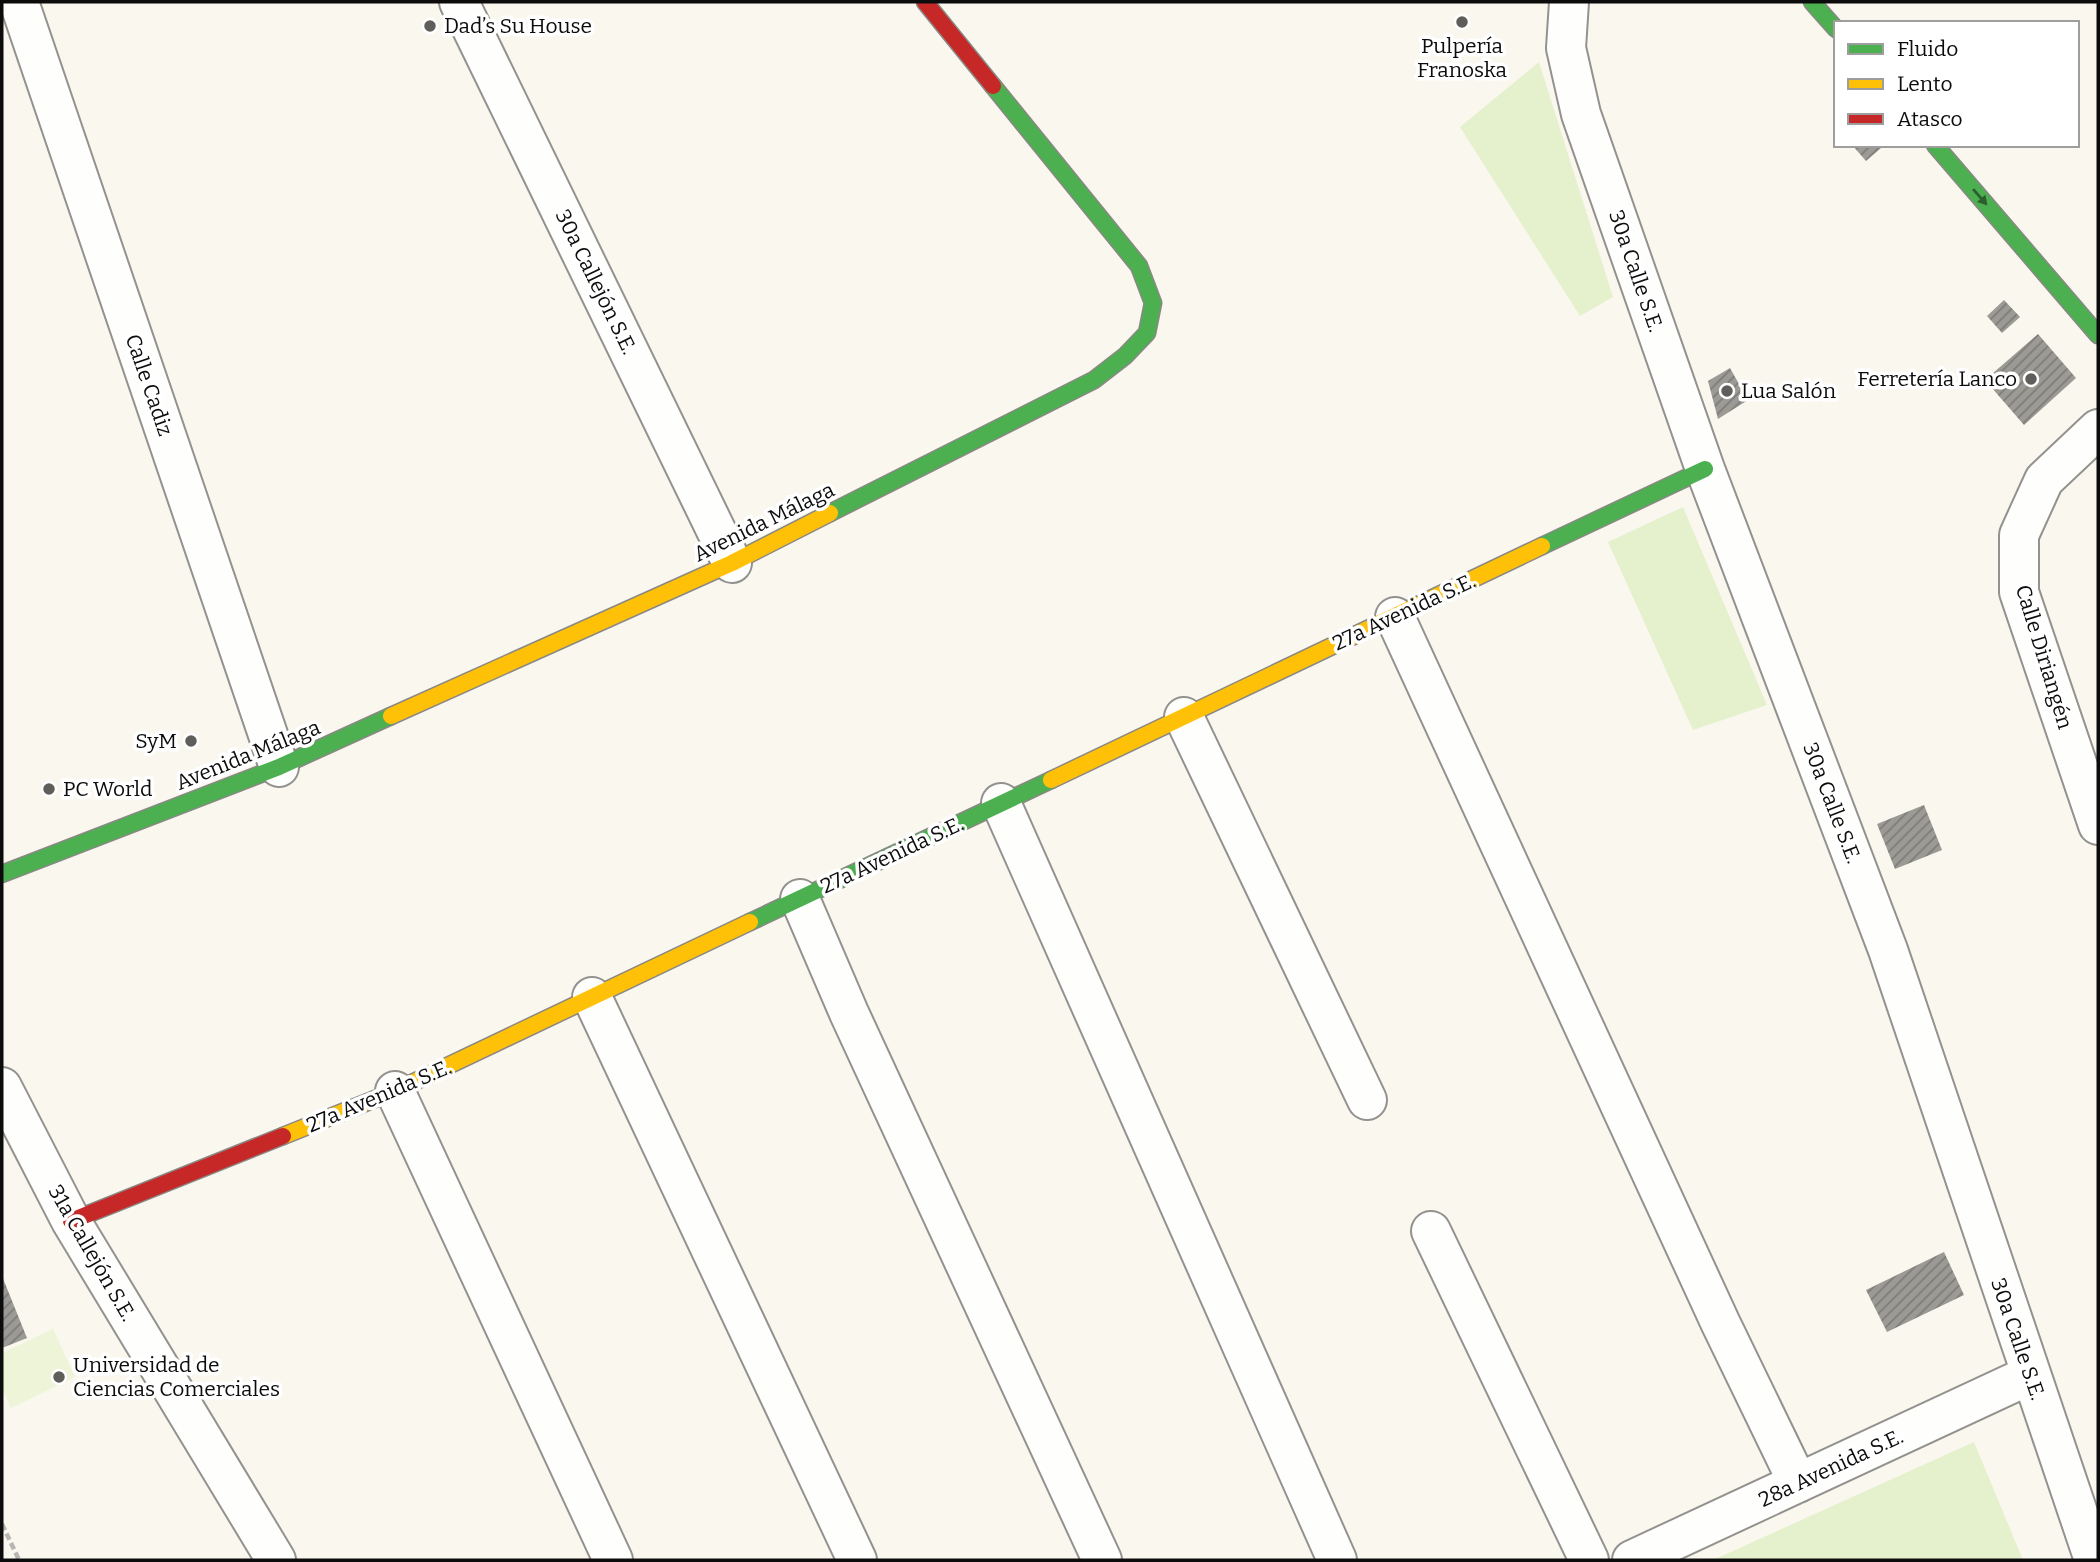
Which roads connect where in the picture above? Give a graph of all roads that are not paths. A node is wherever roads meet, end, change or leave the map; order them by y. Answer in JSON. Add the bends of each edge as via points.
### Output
{"nodes":[{"id":1,"x":19,"y":2,"type":"edge"},
{"id":2,"x":459,"y":2,"type":"edge"},
{"id":3,"x":925,"y":2,"type":"edge"},
{"id":4,"x":1569,"y":2,"type":"edge"},
{"id":5,"x":1812,"y":2,"type":"edge"},
{"id":6,"x":1834,"y":27,"type":"edge"},
{"id":7,"x":1937,"y":147,"type":"edge"},
{"id":8,"x":2098,"y":335,"type":"edge"},
{"id":9,"x":2098,"y":429,"type":"edge"},
{"id":10,"x":1705,"y":469,"type":"junction"},
{"id":11,"x":732,"y":563,"type":"junction"},
{"id":12,"x":1395,"y":617,"type":"junction"},
{"id":13,"x":1184,"y":717,"type":"junction"},
{"id":14,"x":279,"y":767,"type":"junction"},
{"id":15,"x":1001,"y":803,"type":"junction"},
{"id":16,"x":2098,"y":825,"type":"edge"},
{"id":17,"x":2,"y":874,"type":"edge"},
{"id":18,"x":800,"y":899,"type":"junction"},
{"id":19,"x":593,"y":998,"type":"junction"},
{"id":20,"x":2,"y":1087,"type":"edge"},
{"id":21,"x":395,"y":1091,"type":"junction"},
{"id":22,"x":1367,"y":1100,"type":"dead end"},
{"id":23,"x":71,"y":1221,"type":"junction"},
{"id":24,"x":1431,"y":1231,"type":"dead end"},
{"id":25,"x":2031,"y":1375,"type":"junction"},
{"id":26,"x":1798,"y":1483,"type":"junction"},
{"id":27,"x":276,"y":1560,"type":"edge"},
{"id":28,"x":614,"y":1560,"type":"edge"},
{"id":29,"x":857,"y":1560,"type":"edge"},
{"id":30,"x":1102,"y":1560,"type":"edge"},
{"id":31,"x":1337,"y":1560,"type":"edge"},
{"id":32,"x":1589,"y":1560,"type":"edge"},
{"id":33,"x":1632,"y":1560,"type":"edge"},
{"id":34,"x":2094,"y":1560,"type":"edge"}],
"edges":[{"from":1,"to":14,"type":"street","name":"Calle Cadiz"},
{"from":2,"to":11,"type":"street","name":"30a Callejón S.E."},
{"from":3,"to":11,"type":"street","name":"Avenida Málaga","via":[[1139,266],[1153,303],[1147,333],[1094,380]]},
{"from":4,"to":10,"type":"street","name":"30a Calle S.E.","via":[[1566,48],[1581,114]]},
{"from":5,"to":6,"type":"street"},
{"from":7,"to":8,"type":"street","one_way":true},
{"from":9,"to":16,"type":"street","name":"Calle Diriangén","via":[[2044,480],[2019,535],[2019,592]]},
{"from":10,"to":12,"type":"street","name":"27a Avenida S.E."},
{"from":10,"to":25,"type":"street","name":"30a Calle S.E.","via":[[1888,950]]},
{"from":11,"to":14,"type":"street","name":"Avenida Málaga"},
{"from":12,"to":13,"type":"street","name":"27a Avenida S.E."},
{"from":12,"to":26,"type":"street"},
{"from":13,"to":15,"type":"street","name":"27a Avenida S.E."},
{"from":13,"to":22,"type":"street"},
{"from":14,"to":17,"type":"street","name":"Avenida Málaga"},
{"from":15,"to":18,"type":"street","name":"27a Avenida S.E."},
{"from":15,"to":31,"type":"street"},
{"from":18,"to":19,"type":"street","name":"27a Avenida S.E."},
{"from":18,"to":30,"type":"street"},
{"from":19,"to":21,"type":"street","name":"27a Avenida S.E."},
{"from":19,"to":29,"type":"street"},
{"from":20,"to":23,"type":"street","name":"31a Callejón S.E."},
{"from":21,"to":23,"type":"street","name":"27a Avenida S.E."},
{"from":21,"to":28,"type":"street"},
{"from":23,"to":27,"type":"street","name":"31a Callejón S.E."},
{"from":24,"to":32,"type":"street"},
{"from":25,"to":26,"type":"street","name":"28a Avenida S.E."},
{"from":25,"to":34,"type":"street","name":"30a Calle S.E."},
{"from":26,"to":33,"type":"street","name":"28a Avenida S.E."}]}
